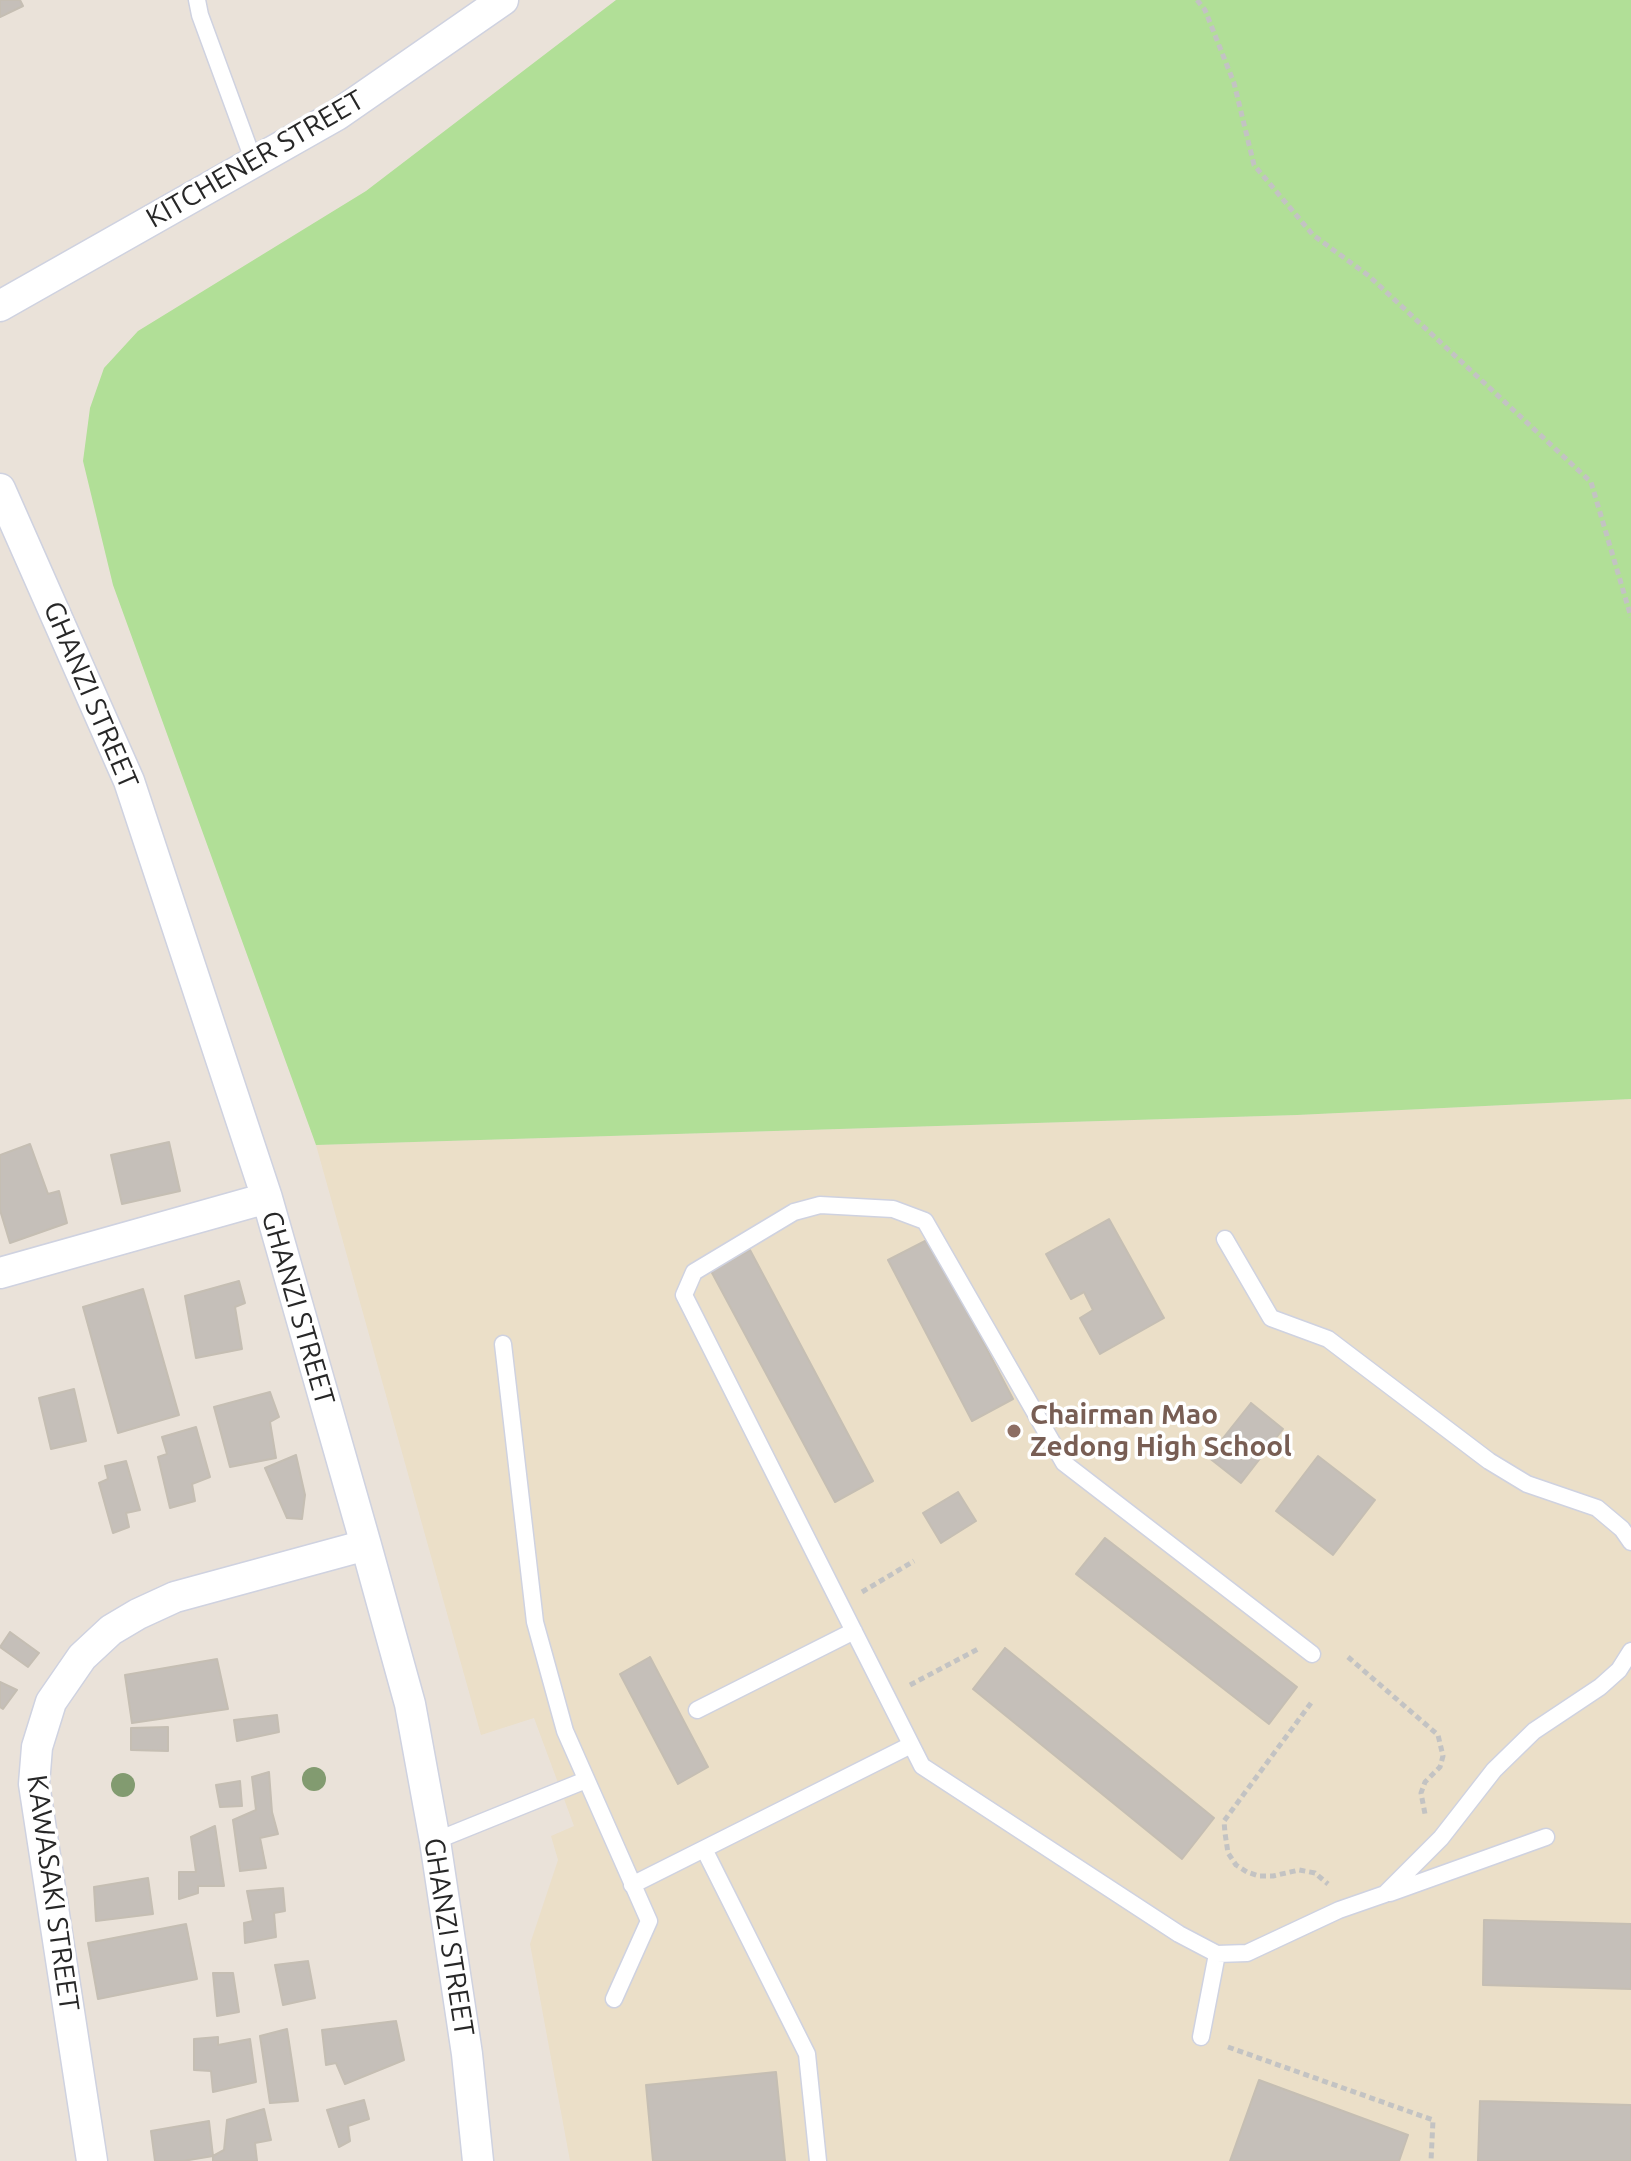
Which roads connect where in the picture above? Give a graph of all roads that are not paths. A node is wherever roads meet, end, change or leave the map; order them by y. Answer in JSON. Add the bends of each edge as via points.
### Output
{"nodes":[{"id":1,"x":197,"y":0,"type":"edge"},
{"id":2,"x":503,"y":0,"type":"edge"},
{"id":3,"x":254,"y":162,"type":"junction"},
{"id":4,"x":0,"y":306,"type":"edge"},
{"id":5,"x":0,"y":489,"type":"edge"},
{"id":6,"x":267,"y":1198,"type":"junction"},
{"id":7,"x":1225,"y":1239,"type":"dead end"},
{"id":8,"x":0,"y":1273,"type":"edge"},
{"id":9,"x":503,"y":1344,"type":"dead end"},
{"id":10,"x":1631,"y":1542,"type":"edge"},
{"id":11,"x":366,"y":1545,"type":"junction"},
{"id":12,"x":854,"y":1631,"type":"junction"},
{"id":13,"x":1631,"y":1651,"type":"edge"},
{"id":14,"x":1312,"y":1654,"type":"dead end"},
{"id":15,"x":697,"y":1710,"type":"dead end"},
{"id":16,"x":911,"y":1745,"type":"junction"},
{"id":17,"x":586,"y":1780,"type":"junction"},
{"id":18,"x":1546,"y":1837,"type":"dead end"},
{"id":19,"x":435,"y":1841,"type":"junction"},
{"id":20,"x":704,"y":1849,"type":"junction"},
{"id":21,"x":632,"y":1885,"type":"junction"},
{"id":22,"x":1385,"y":1894,"type":"junction"},
{"id":23,"x":1217,"y":1954,"type":"junction"},
{"id":24,"x":614,"y":1999,"type":"dead end"},
{"id":25,"x":1201,"y":2037,"type":"road end"},
{"id":26,"x":92,"y":2161,"type":"edge"},
{"id":27,"x":478,"y":2161,"type":"edge"},
{"id":28,"x":818,"y":2161,"type":"edge"}],
"edges":[{"from":1,"to":3,"type":"lane"},
{"from":2,"to":3,"type":"street","name":"KITCHENER STREET","via":[[337,115]]},
{"from":3,"to":4,"type":"street","name":"KITCHENER STREET"},
{"from":5,"to":6,"type":"street","name":"GHANZI STREET","via":[[129,781]]},
{"from":6,"to":8,"type":"street"},
{"from":6,"to":11,"type":"street","name":"GHANZI STREET"},
{"from":7,"to":10,"type":"lane","via":[[1271,1318],[1328,1339],[1489,1461],[1527,1484],[1597,1508]]},
{"from":9,"to":17,"type":"lane","via":[[535,1622],[565,1731]]},
{"from":11,"to":19,"type":"street","name":"GHANZI STREET","via":[[410,1704]]},
{"from":11,"to":26,"type":"street","name":"KAWASAKI STREET","via":[[175,1597],[138,1614],[82,1657],[51,1702],[37,1747],[34,1784]]},
{"from":12,"to":14,"type":"lane","via":[[684,1295],[694,1272],[794,1212],[820,1205],[893,1209],[925,1221],[1064,1463]]},
{"from":12,"to":15,"type":"lane"},
{"from":12,"to":16,"type":"lane"},
{"from":13,"to":22,"type":"lane","via":[[1600,1687],[1534,1731],[1494,1770],[1441,1838]]},
{"from":16,"to":20,"type":"lane"},
{"from":16,"to":23,"type":"lane","via":[[922,1766]]},
{"from":17,"to":19,"type":"lane"},
{"from":17,"to":21,"type":"lane"},
{"from":18,"to":22,"type":"lane"},
{"from":19,"to":27,"type":"street","name":"GHANZI STREET"},
{"from":20,"to":21,"type":"lane"},
{"from":20,"to":28,"type":"lane","via":[[807,2054]]},
{"from":21,"to":24,"type":"lane","via":[[649,1921]]},
{"from":22,"to":23,"type":"lane","via":[[1247,1953]]},
{"from":23,"to":25,"type":"lane"}]}
